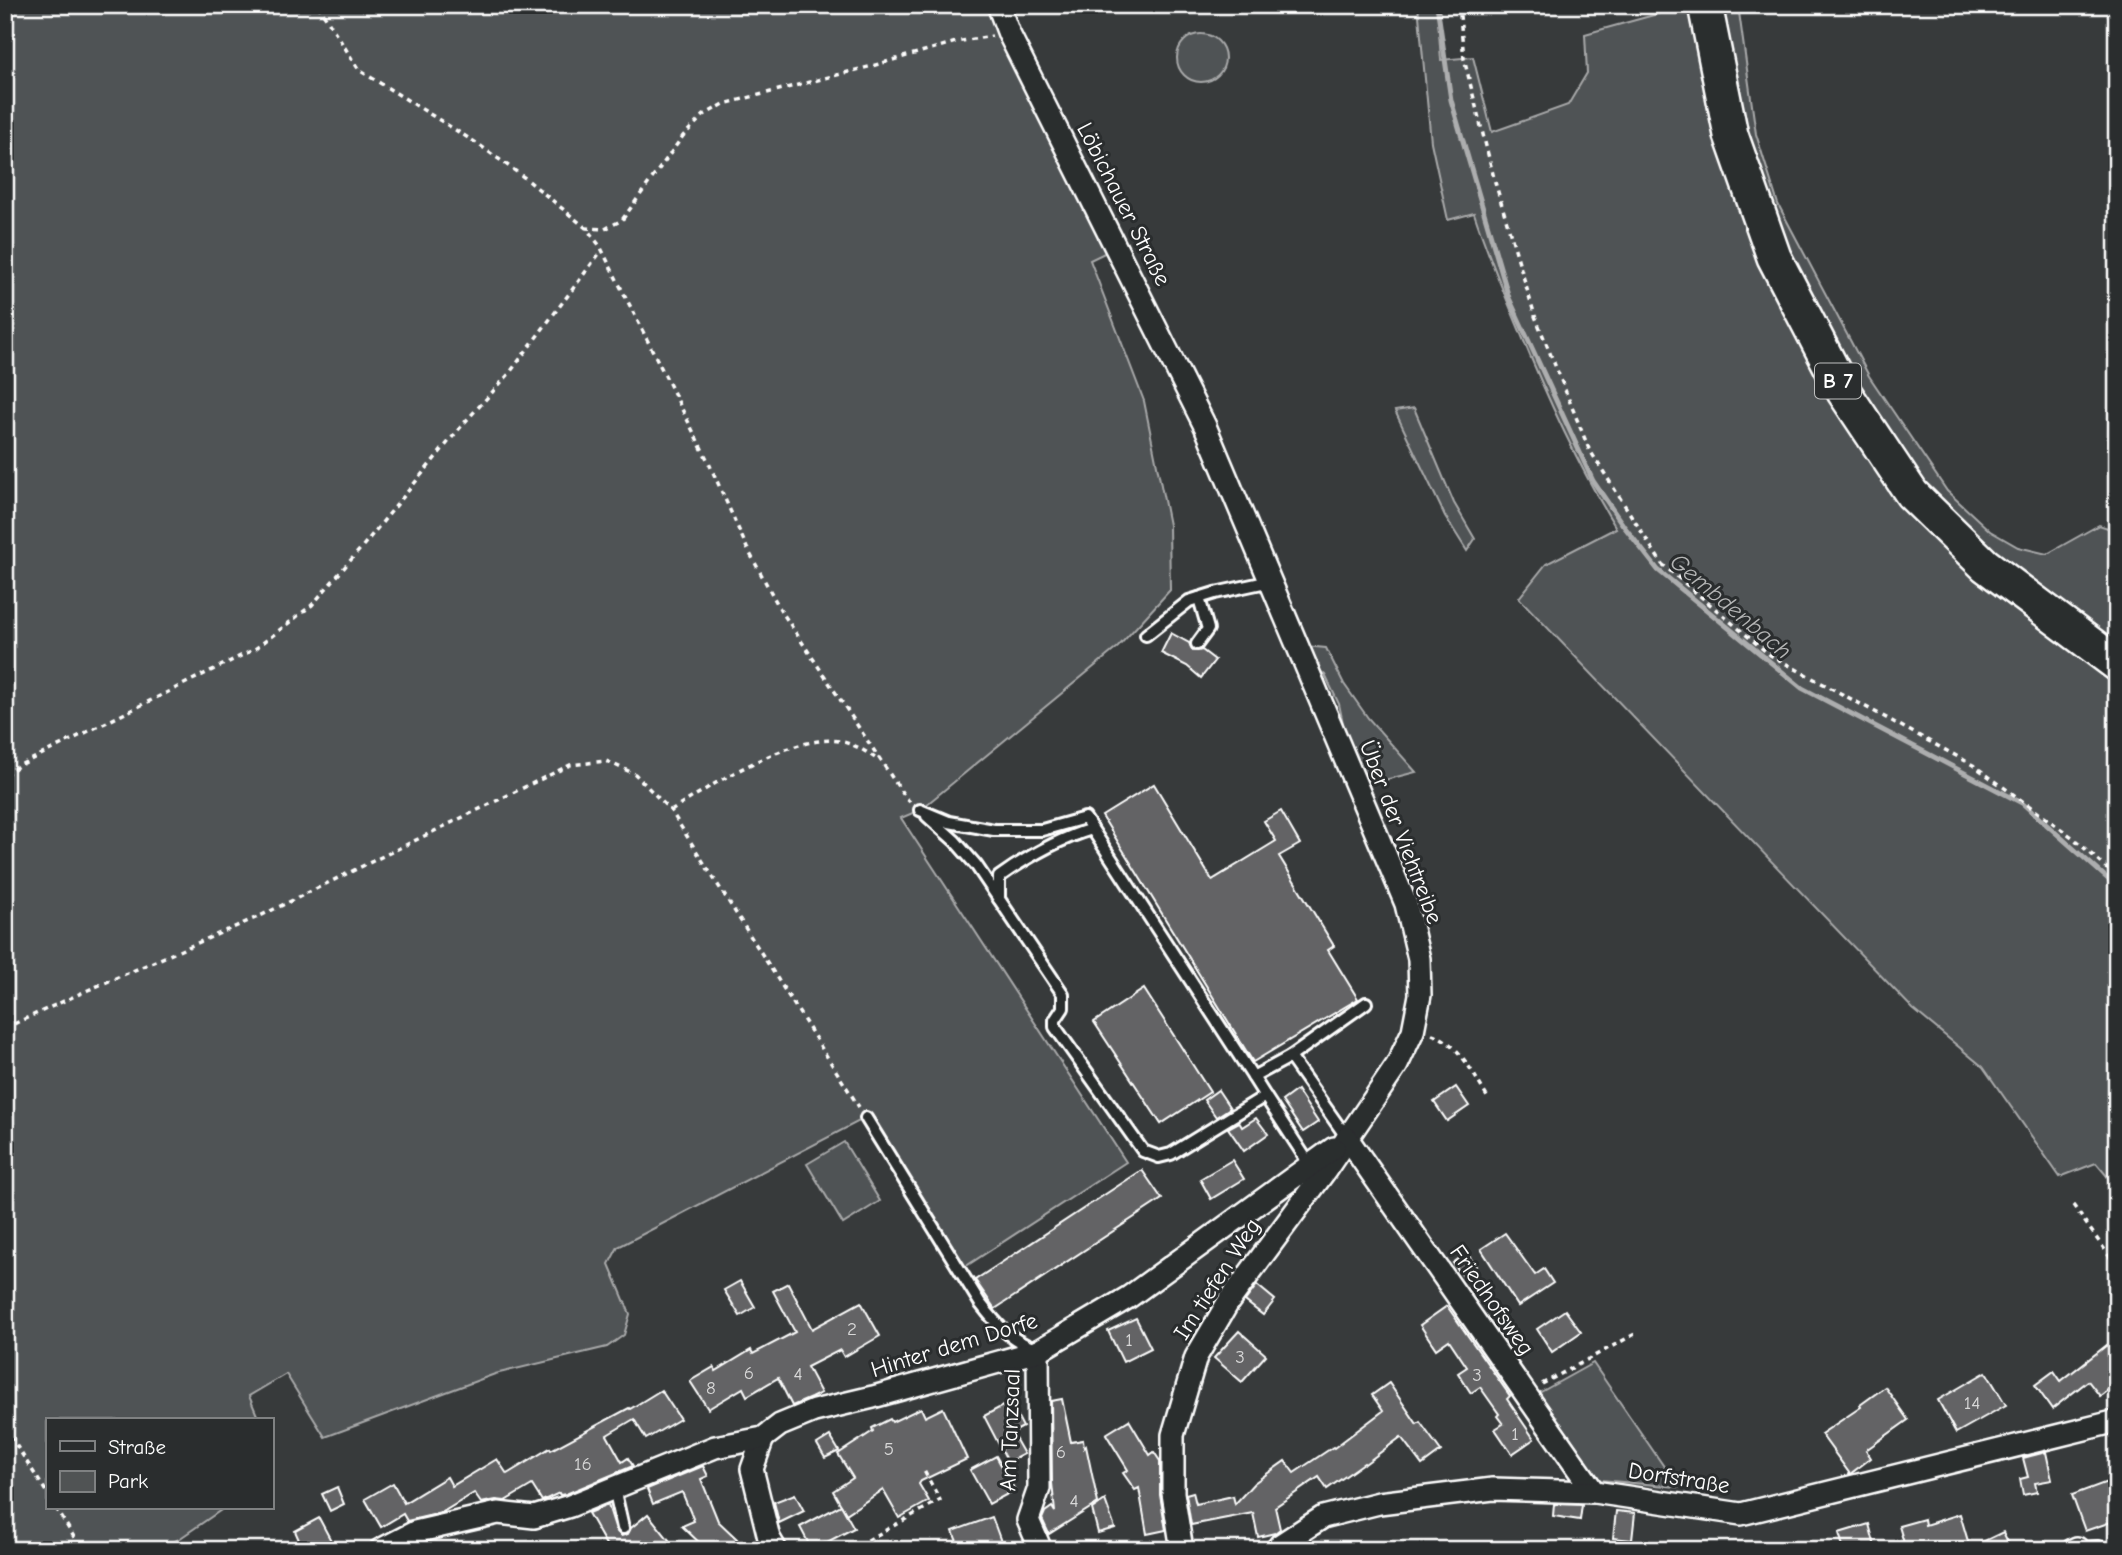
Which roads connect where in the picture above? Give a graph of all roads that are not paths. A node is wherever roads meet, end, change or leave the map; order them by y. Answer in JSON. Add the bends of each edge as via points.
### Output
{"nodes":[{"id":1,"x":998,"y":5,"type":"edge"},
{"id":2,"x":1704,"y":5,"type":"edge"},
{"id":3,"x":1205,"y":426,"type":"joint"},
{"id":4,"x":1271,"y":581,"type":"junction"},
{"id":5,"x":1199,"y":598,"type":"junction"},
{"id":6,"x":1146,"y":635,"type":"dead end"},
{"id":7,"x":1197,"y":644,"type":"dead end"},
{"id":8,"x":2117,"y":664,"type":"edge"},
{"id":9,"x":1092,"y":829,"type":"junction"},
{"id":10,"x":999,"y":899,"type":"junction"},
{"id":11,"x":1366,"y":1003,"type":"dead end"},
{"id":12,"x":1290,"y":1057,"type":"junction"},
{"id":13,"x":1253,"y":1077,"type":"junction"},
{"id":14,"x":1265,"y":1096,"type":"junction"},
{"id":15,"x":866,"y":1118,"type":"road end"},
{"id":16,"x":1347,"y":1138,"type":"junction"},
{"id":17,"x":1310,"y":1165,"type":"junction"},
{"id":18,"x":1038,"y":1351,"type":"junction"},
{"id":19,"x":2117,"y":1421,"type":"edge"},
{"id":20,"x":763,"y":1438,"type":"junction"},
{"id":21,"x":614,"y":1488,"type":"junction"},
{"id":22,"x":1594,"y":1492,"type":"junction"},
{"id":23,"x":622,"y":1528,"type":"dead end"},
{"id":24,"x":2075,"y":1549,"type":"edge"},
{"id":25,"x":380,"y":1550,"type":"edge"},
{"id":26,"x":776,"y":1550,"type":"edge"},
{"id":27,"x":1041,"y":1550,"type":"edge"},
{"id":28,"x":1182,"y":1550,"type":"edge"},
{"id":29,"x":1276,"y":1550,"type":"edge"},
{"id":30,"x":2109,"y":1550,"type":"edge"}],
"edges":[{"from":1,"to":3,"type":"street","name":"Löbichauer Straße"},
{"from":2,"to":8,"type":"main road","number":"B 7","via":[[1731,135],[1774,257],[1844,392],[1921,503],[1985,565]]},
{"from":3,"to":4,"type":"street","name":"Über der Viehtreibe"},
{"from":4,"to":5,"type":"lane"},
{"from":4,"to":16,"type":"street","name":"Über der Viehtreibe","via":[[1406,904],[1419,959],[1420,995],[1413,1031],[1397,1065]]},
{"from":5,"to":6,"type":"lane"},
{"from":5,"to":7,"type":"lane","via":[[1208,629]]},
{"from":9,"to":10,"type":"lane","via":[[999,877]]},
{"from":9,"to":10,"type":"lane","via":[[1085,818],[1042,830],[995,830],[949,822],[920,810],[962,849]]},
{"from":9,"to":13,"type":"lane"},
{"from":10,"to":14,"type":"lane","via":[[1063,995],[1055,1027],[1143,1151],[1158,1157],[1171,1154]]},
{"from":11,"to":12,"type":"lane"},
{"from":12,"to":13,"type":"lane"},
{"from":12,"to":16,"type":"lane"},
{"from":13,"to":14,"type":"lane"},
{"from":14,"to":17,"type":"lane"},
{"from":15,"to":18,"type":"lane","via":[[980,1303],[1001,1330]]},
{"from":16,"to":17,"type":"street","name":"Hinter dem Dorfe"},
{"from":16,"to":22,"type":"street","name":"Friedhofsweg"},
{"from":16,"to":28,"type":"street","name":"Im tiefen Weg","via":[[1228,1301],[1196,1357],[1173,1435],[1173,1493]]},
{"from":17,"to":18,"type":"street","name":"Hinter dem Dorfe","via":[[1129,1297]]},
{"from":18,"to":20,"type":"street","name":"Hinter dem Dorfe","via":[[814,1410]]},
{"from":18,"to":27,"type":"street","name":"Am Tanzsaal","via":[[1039,1488],[1028,1520]]},
{"from":19,"to":22,"type":"street","name":"Dorfstraße","via":[[1741,1514]]},
{"from":20,"to":21,"type":"street","name":"Hinter dem Dorfe","via":[[715,1447]]},
{"from":20,"to":26,"type":"street","via":[[751,1469]]},
{"from":21,"to":23,"type":"lane"},
{"from":21,"to":25,"type":"street","name":"Hinter dem Dorfe","via":[[534,1517],[498,1513],[415,1532]]},
{"from":22,"to":29,"type":"street","name":"Dorfstraße","via":[[1493,1489],[1379,1503],[1323,1517]]},
{"from":24,"to":30,"type":"lane"}]}
